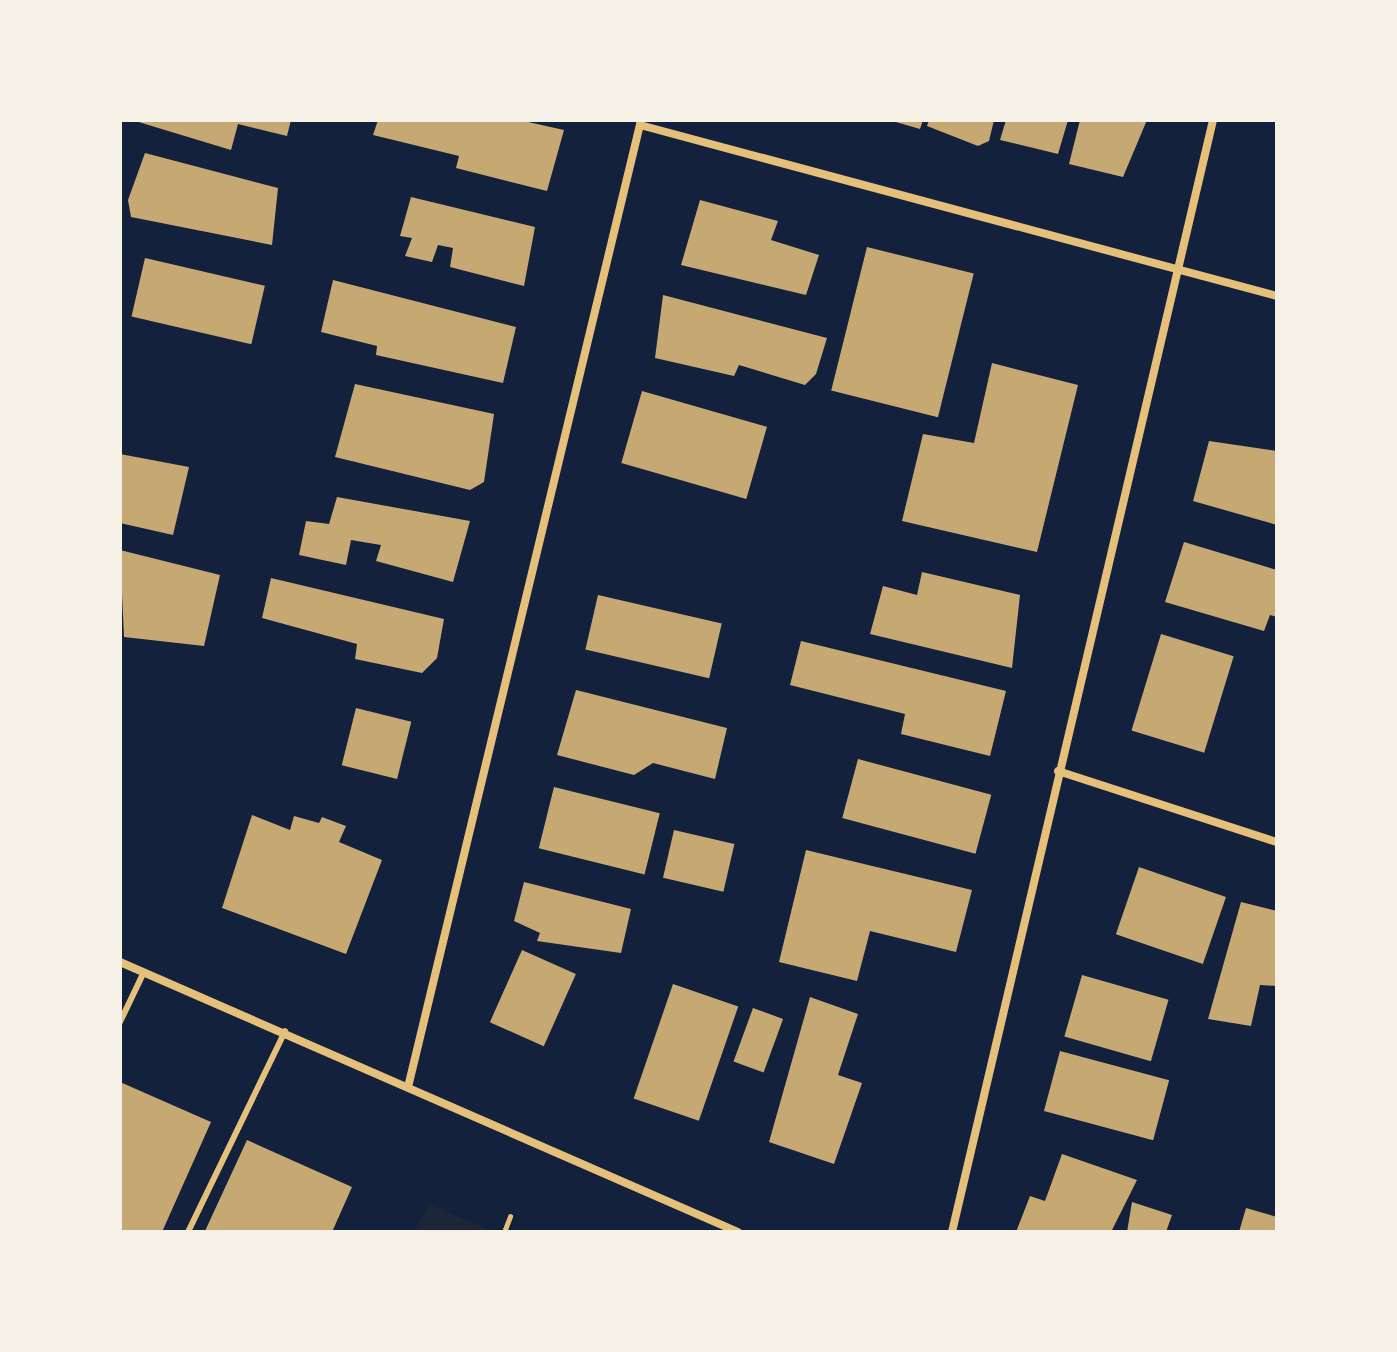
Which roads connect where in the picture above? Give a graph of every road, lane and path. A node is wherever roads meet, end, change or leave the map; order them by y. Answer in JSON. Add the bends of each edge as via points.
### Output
{"nodes":[{"id":1,"x":1213,"y":120,"type":"edge"},
{"id":2,"x":640,"y":122,"type":"edge"},
{"id":3,"x":1179,"y":270,"type":"junction"},
{"id":4,"x":1277,"y":296,"type":"edge"},
{"id":5,"x":1058,"y":771,"type":"junction"},
{"id":6,"x":1277,"y":842,"type":"edge"},
{"id":7,"x":120,"y":962,"type":"edge"},
{"id":8,"x":144,"y":972,"type":"junction"},
{"id":9,"x":120,"y":1022,"type":"edge"},
{"id":10,"x":285,"y":1031,"type":"junction"},
{"id":11,"x":409,"y":1083,"type":"junction"},
{"id":12,"x":510,"y":1216,"type":"dead end"},
{"id":13,"x":188,"y":1232,"type":"edge"},
{"id":14,"x":504,"y":1232,"type":"edge"},
{"id":15,"x":738,"y":1232,"type":"edge"},
{"id":16,"x":952,"y":1232,"type":"edge"}],
"edges":[{"from":1,"to":3,"type":"street"},
{"from":2,"to":3,"type":"street"},
{"from":2,"to":11,"type":"street"},
{"from":3,"to":4,"type":"street"},
{"from":3,"to":5,"type":"street"},
{"from":5,"to":6,"type":"street"},
{"from":5,"to":16,"type":"street"},
{"from":7,"to":8,"type":"street"},
{"from":8,"to":9,"type":"lane"},
{"from":8,"to":10,"type":"street"},
{"from":10,"to":11,"type":"street"},
{"from":10,"to":13,"type":"lane"},
{"from":11,"to":15,"type":"street"},
{"from":12,"to":14,"type":"path"}]}
